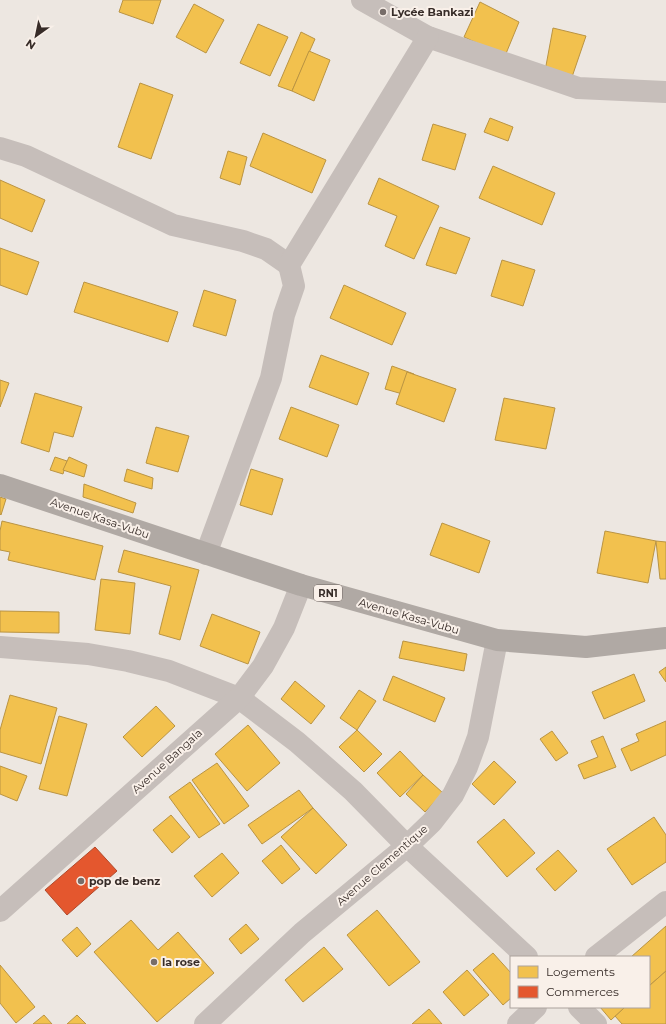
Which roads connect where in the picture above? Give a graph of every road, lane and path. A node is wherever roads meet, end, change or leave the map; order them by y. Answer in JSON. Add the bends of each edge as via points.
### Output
{"nodes":[{"id":1,"x":362,"y":0,"type":"edge"},
{"id":2,"x":428,"y":37,"type":"junction"},
{"id":3,"x":666,"y":92,"type":"edge"},
{"id":4,"x":0,"y":148,"type":"edge"},
{"id":5,"x":290,"y":265,"type":"junction"},
{"id":6,"x":0,"y":484,"type":"edge"},
{"id":7,"x":206,"y":554,"type":"junction"},
{"id":8,"x":301,"y":585,"type":"junction"},
{"id":9,"x":666,"y":638,"type":"edge"},
{"id":10,"x":497,"y":640,"type":"junction"},
{"id":11,"x":0,"y":647,"type":"edge"},
{"id":12,"x":238,"y":698,"type":"junction"},
{"id":13,"x":407,"y":846,"type":"junction"},
{"id":14,"x":666,"y":902,"type":"edge"},
{"id":15,"x":0,"y":911,"type":"edge"},
{"id":16,"x":526,"y":956,"type":"edge"},
{"id":17,"x":597,"y":956,"type":"edge"},
{"id":18,"x":535,"y":1008,"type":"edge"},
{"id":19,"x":580,"y":1008,"type":"edge"},
{"id":20,"x":204,"y":1024,"type":"edge"},
{"id":21,"x":518,"y":1024,"type":"edge"},
{"id":22,"x":596,"y":1024,"type":"edge"}],
"edges":[{"from":1,"to":2,"type":"street"},
{"from":2,"to":3,"type":"street","via":[[578,88]]},
{"from":2,"to":5,"type":"street"},
{"from":4,"to":5,"type":"street","via":[[26,156],[173,225],[243,241],[266,249]]},
{"from":5,"to":7,"type":"street","via":[[294,286],[284,315],[271,378]]},
{"from":6,"to":7,"type":"highway","name":"Avenue Kasa-Vubu","number":"RN1"},
{"from":7,"to":8,"type":"highway","name":"Avenue Kasa-Vubu","number":"RN1"},
{"from":8,"to":10,"type":"highway","name":"Avenue Kasa-Vubu","number":"RN1"},
{"from":8,"to":12,"type":"street","name":"Avenue Bangala","via":[[284,628],[263,666]]},
{"from":9,"to":10,"type":"highway","name":"Avenue Kasa-Vubu","number":"RN1","via":[[586,647]]},
{"from":10,"to":13,"type":"street","name":"Avenue Clementique","via":[[478,737],[468,767],[453,795],[432,822]]},
{"from":11,"to":12,"type":"street","via":[[88,654],[128,661],[170,671]]},
{"from":12,"to":13,"type":"street","via":[[297,742],[354,791]]},
{"from":12,"to":15,"type":"street","name":"Avenue Bangala"},
{"from":13,"to":16,"type":"street"},
{"from":13,"to":20,"type":"street","name":"Avenue Clementique","via":[[302,933]]},
{"from":14,"to":17,"type":"street"},
{"from":18,"to":21,"type":"street"},
{"from":19,"to":22,"type":"street"}]}
